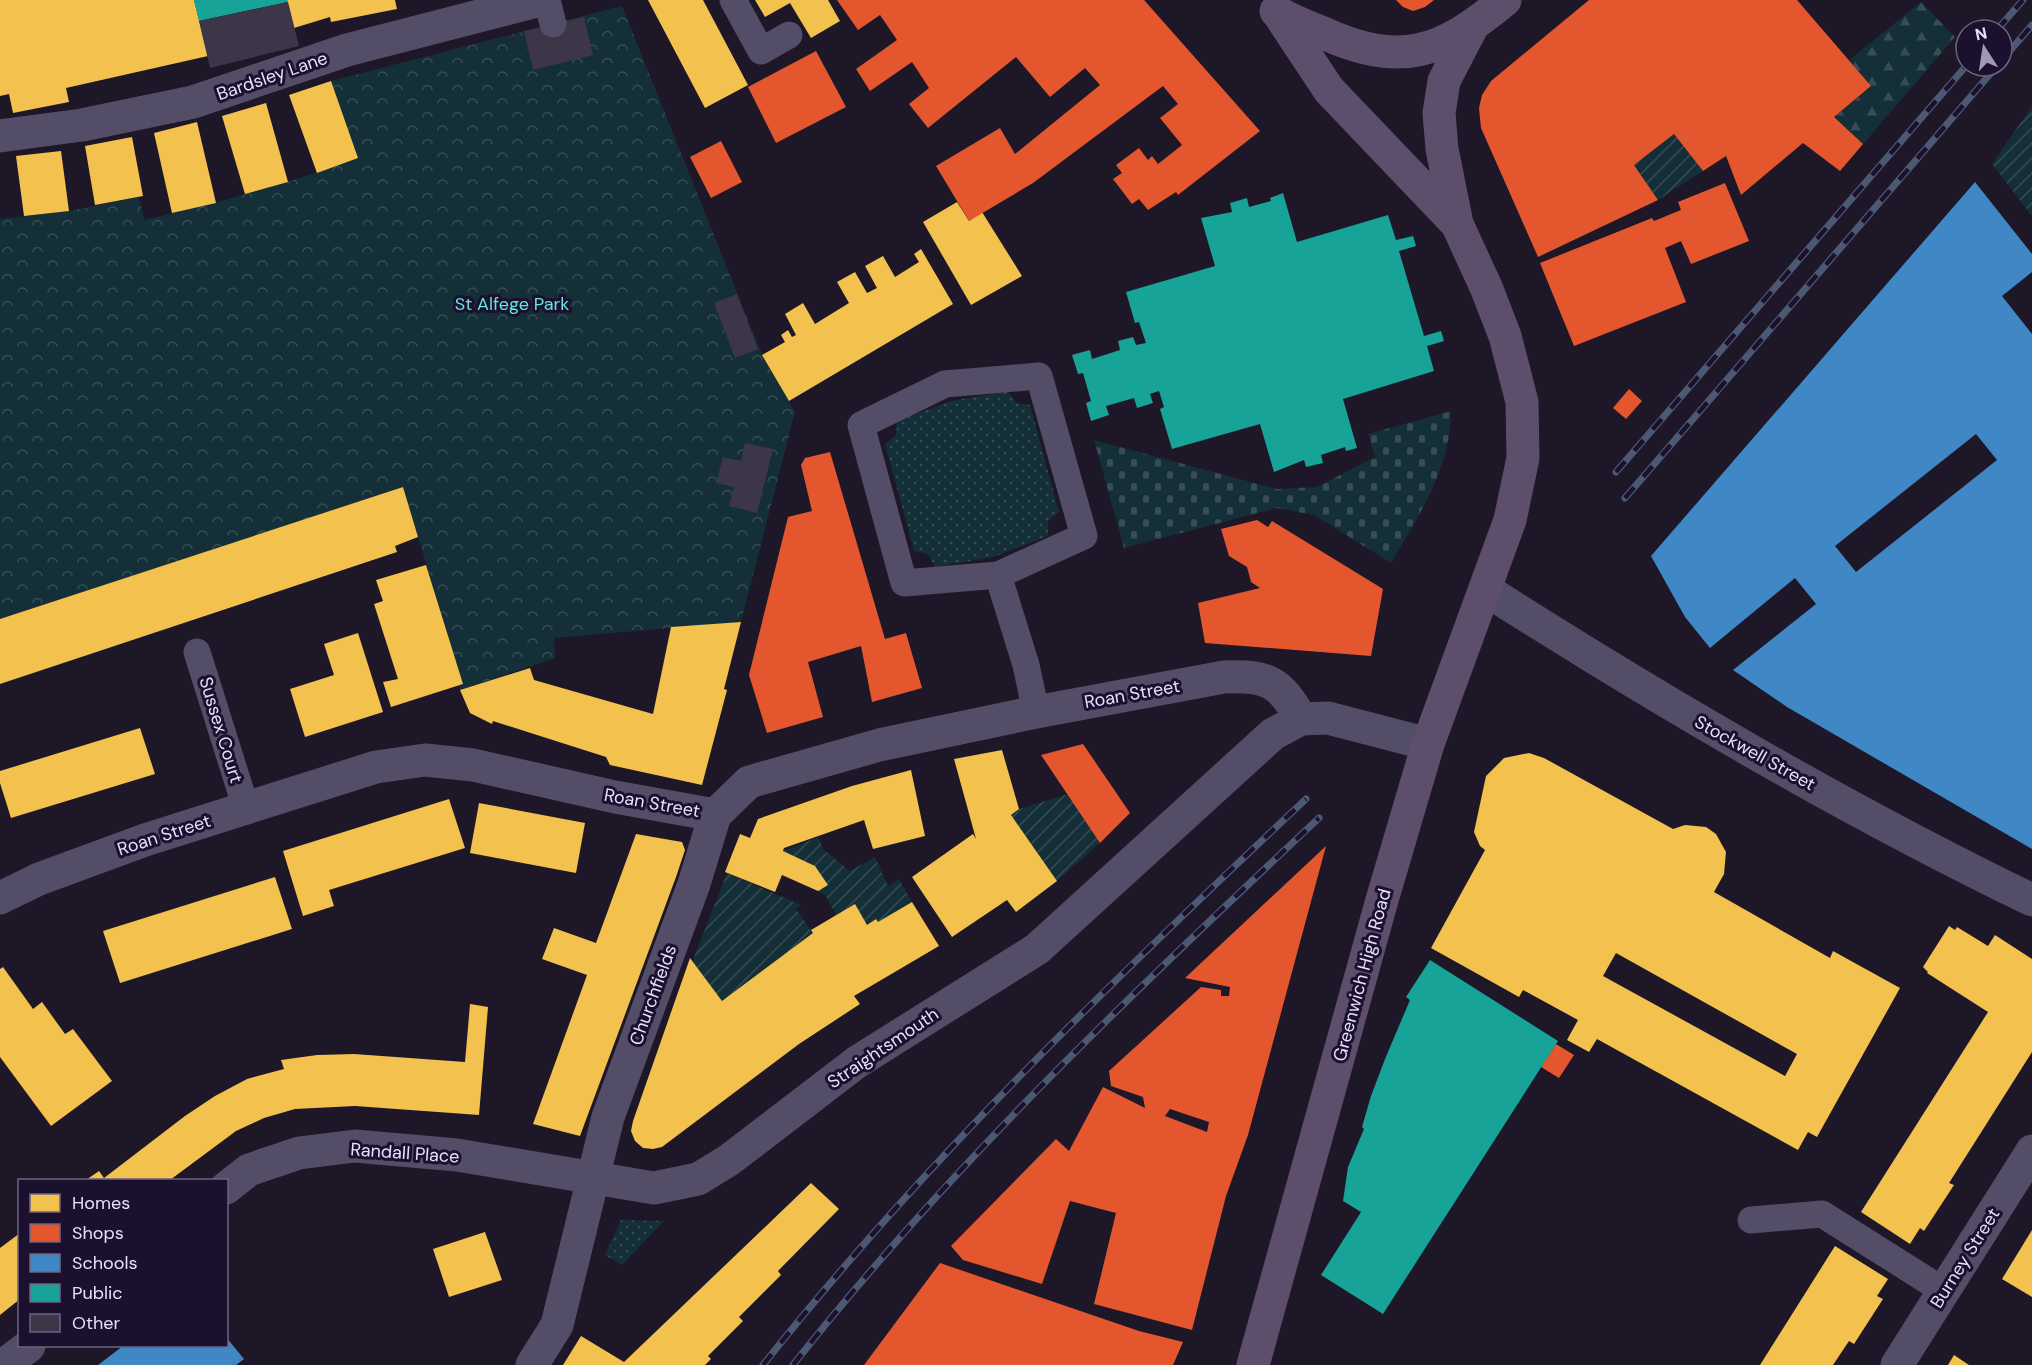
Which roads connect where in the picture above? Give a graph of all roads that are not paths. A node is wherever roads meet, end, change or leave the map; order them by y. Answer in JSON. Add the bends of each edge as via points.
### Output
{"nodes":[{"id":1,"x":733,"y":0,"type":"edge"},
{"id":2,"x":1505,"y":0,"type":"edge"},
{"id":3,"x":1270,"y":6,"type":"edge"},
{"id":4,"x":547,"y":8,"type":"edge"},
{"id":5,"x":1471,"y":29,"type":"junction"},
{"id":6,"x":789,"y":34,"type":"dead end"},
{"id":7,"x":0,"y":136,"type":"edge"},
{"id":8,"x":1457,"y":224,"type":"junction"},
{"id":9,"x":998,"y":575,"type":"junction"},
{"id":10,"x":1486,"y":590,"type":"junction"},
{"id":11,"x":197,"y":652,"type":"dead end"},
{"id":12,"x":1036,"y":712,"type":"junction"},
{"id":13,"x":1301,"y":719,"type":"junction"},
{"id":14,"x":1428,"y":744,"type":"junction"},
{"id":15,"x":246,"y":808,"type":"junction"},
{"id":16,"x":716,"y":815,"type":"junction"},
{"id":17,"x":0,"y":898,"type":"edge"},
{"id":18,"x":2032,"y":900,"type":"edge"},
{"id":19,"x":2032,"y":1152,"type":"edge"},
{"id":20,"x":592,"y":1177,"type":"junction"},
{"id":21,"x":228,"y":1186,"type":"edge"},
{"id":22,"x":1763,"y":1219,"type":"dead end"},
{"id":23,"x":1944,"y":1291,"type":"junction"},
{"id":24,"x":28,"y":1347,"type":"edge"},
{"id":25,"x":4,"y":1365,"type":"edge"},
{"id":26,"x":532,"y":1365,"type":"edge"},
{"id":27,"x":1253,"y":1365,"type":"edge"},
{"id":28,"x":1898,"y":1365,"type":"edge"}],
"edges":[{"from":1,"to":6,"type":"lane","via":[[761,51]]},
{"from":2,"to":5,"type":"main road"},
{"from":3,"to":5,"type":"main road","via":[[1332,38],[1384,52],[1421,50]]},
{"from":3,"to":8,"type":"main road","via":[[1329,90]]},
{"from":4,"to":7,"type":"street","name":"Bardsley Lane","via":[[347,50],[193,102],[82,125]]},
{"from":5,"to":8,"type":"main road","via":[[1444,81],[1439,113]]},
{"from":8,"to":10,"type":"main road","name":"Greenwich High Road","via":[[1505,336],[1522,402],[1523,458],[1510,520]]},
{"from":9,"to":9,"type":"lane","via":[[1084,536],[1039,376],[945,384],[861,425],[904,583]]},
{"from":9,"to":12,"type":"lane"},
{"from":10,"to":14,"type":"main road","name":"Greenwich High Road"},
{"from":10,"to":18,"type":"street","name":"Stockwell Street","via":[[1688,716],[1959,865]]},
{"from":11,"to":15,"type":"lane","name":"Sussex Court"},
{"from":12,"to":13,"type":"street","name":"Roan Street","via":[[1239,676],[1272,683],[1287,694]]},
{"from":12,"to":16,"type":"street","name":"Roan Street","via":[[879,745],[749,782]]},
{"from":13,"to":14,"type":"street","via":[[1328,718]]},
{"from":13,"to":20,"type":"street","name":"Straightsmouth","via":[[1273,734],[1037,949],[857,1062],[729,1160],[698,1179],[654,1188]]},
{"from":14,"to":27,"type":"main road","name":"Greenwich High Road"},
{"from":15,"to":16,"type":"street","name":"Roan Street","via":[[376,767],[425,760],[473,765]]},
{"from":15,"to":17,"type":"street","name":"Roan Street","via":[[124,847]]},
{"from":16,"to":20,"type":"street","name":"Churchfields","via":[[608,1117]]},
{"from":19,"to":23,"type":"street","name":"Burney Street"},
{"from":20,"to":21,"type":"street","name":"Randall Place","via":[[458,1155],[355,1146],[299,1153],[249,1170]]},
{"from":20,"to":26,"type":"street","via":[[556,1325]]},
{"from":22,"to":23,"type":"lane","via":[[1822,1214]]},
{"from":23,"to":28,"type":"street","name":"Burney Street"},
{"from":24,"to":25,"type":"street"}]}
